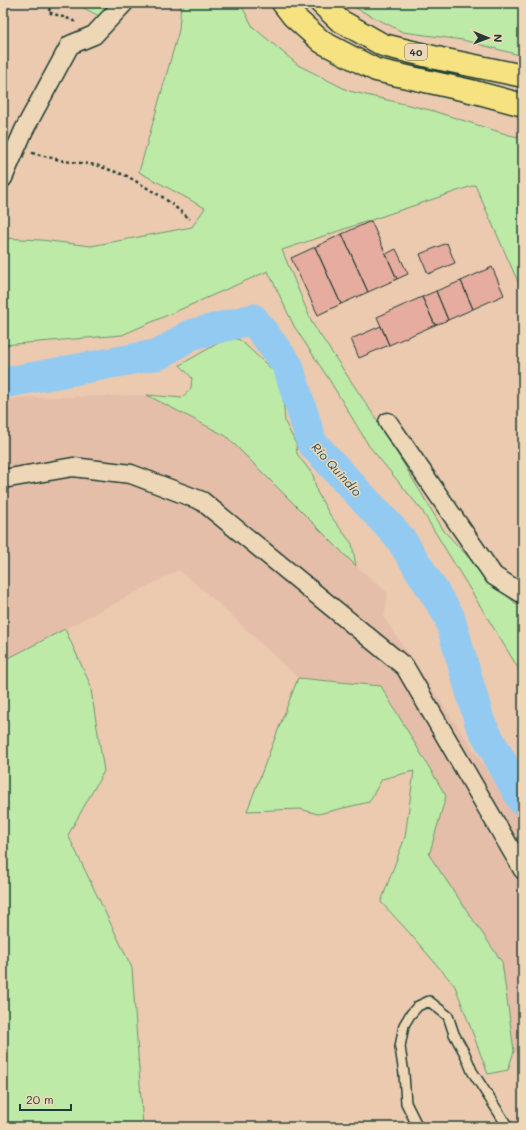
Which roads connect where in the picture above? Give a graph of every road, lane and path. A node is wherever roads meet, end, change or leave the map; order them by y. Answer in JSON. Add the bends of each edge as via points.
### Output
{"nodes":[{"id":1,"x":53,"y":3,"type":"edge"},
{"id":2,"x":124,"y":3,"type":"edge"},
{"id":3,"x":284,"y":3,"type":"edge"},
{"id":4,"x":321,"y":3,"type":"edge"},
{"id":5,"x":94,"y":35,"type":"junction"},
{"id":6,"x":523,"y":76,"type":"edge"},
{"id":7,"x":523,"y":105,"type":"edge"},
{"id":8,"x":16,"y":148,"type":"junction"},
{"id":9,"x":3,"y":178,"type":"edge"},
{"id":10,"x":190,"y":218,"type":"dead end"},
{"id":11,"x":388,"y":422,"type":"dead end"},
{"id":12,"x":3,"y":479,"type":"edge"},
{"id":13,"x":523,"y":594,"type":"edge"},
{"id":14,"x":523,"y":870,"type":"edge"},
{"id":15,"x":418,"y":1127,"type":"edge"},
{"id":16,"x":508,"y":1127,"type":"edge"}],
"edges":[{"from":1,"to":5,"type":"path","via":[[48,12],[72,20]]},
{"from":2,"to":5,"type":"street"},
{"from":3,"to":7,"type":"main road","via":[[293,16],[322,42],[376,70]]},
{"from":4,"to":6,"type":"main road","number":"40","via":[[339,20],[384,45]]},
{"from":5,"to":8,"type":"street","via":[[70,45]]},
{"from":8,"to":9,"type":"street"},
{"from":8,"to":10,"type":"path","via":[[64,161],[96,165],[127,176],[164,198]]},
{"from":11,"to":13,"type":"street","via":[[494,576]]},
{"from":12,"to":14,"type":"street","via":[[73,467],[131,474],[202,501],[405,667]]},
{"from":15,"to":16,"type":"lane","via":[[406,1103],[400,1047],[404,1025],[410,1015],[418,1006],[429,1001],[448,1016],[472,1071]]}]}
